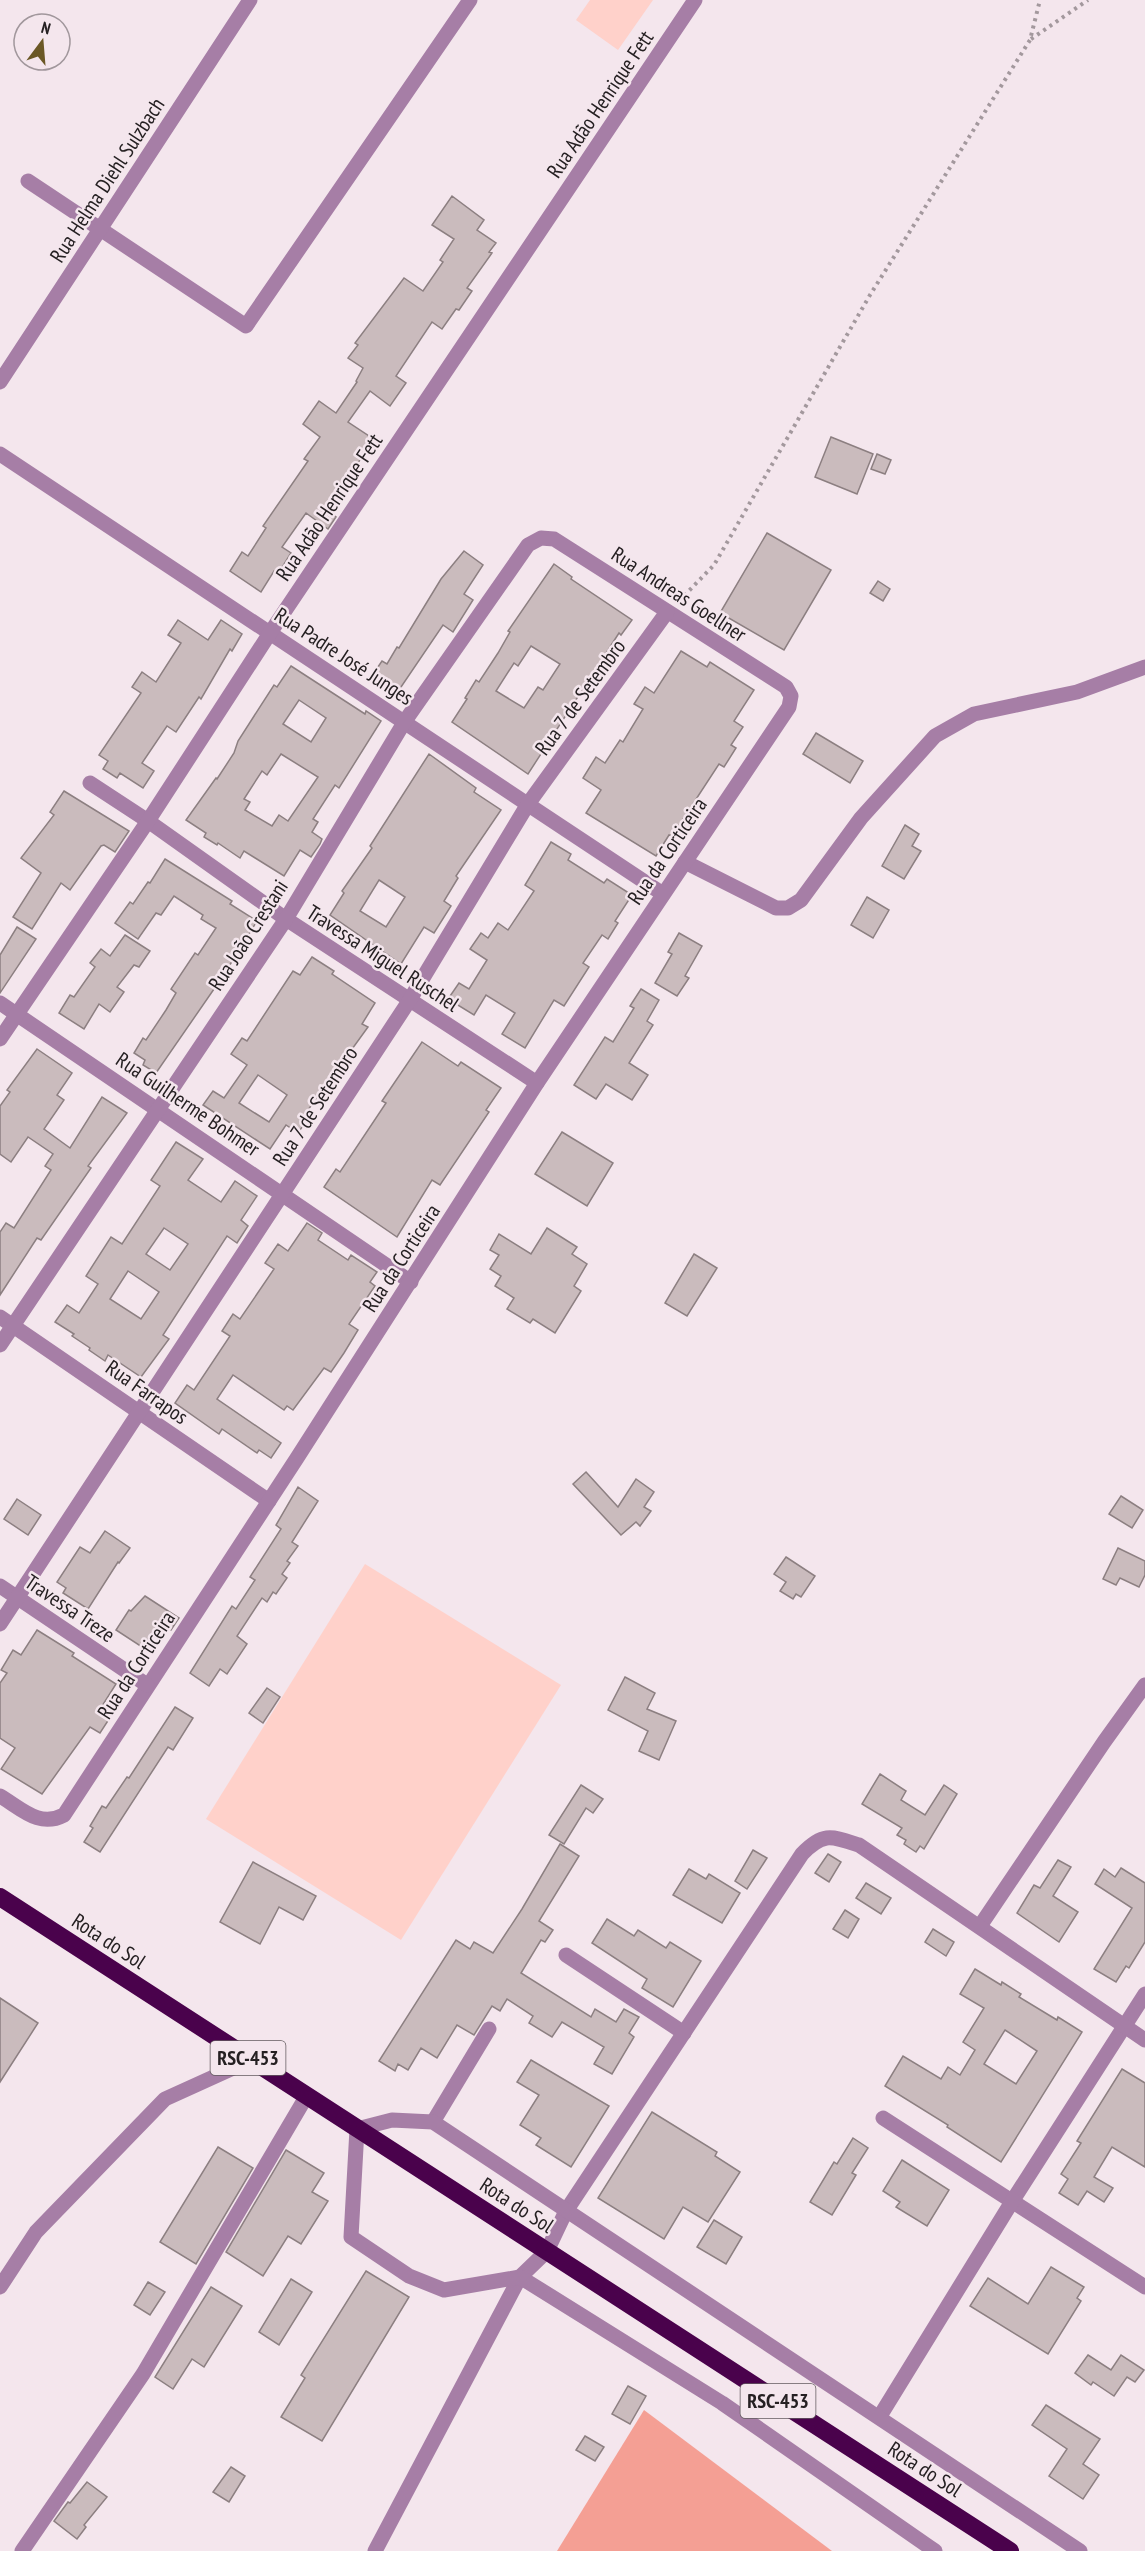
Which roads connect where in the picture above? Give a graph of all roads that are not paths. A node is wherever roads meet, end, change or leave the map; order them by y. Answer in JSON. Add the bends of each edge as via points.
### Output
{"nodes":[{"id":1,"x":250,"y":0,"type":"edge"},
{"id":2,"x":470,"y":0,"type":"edge"},
{"id":3,"x":695,"y":0,"type":"edge"},
{"id":4,"x":28,"y":181,"type":"dead end"},
{"id":5,"x":99,"y":230,"type":"junction"},
{"id":6,"x":0,"y":382,"type":"edge"},
{"id":7,"x":0,"y":454,"type":"edge"},
{"id":8,"x":528,"y":545,"type":"joint"},
{"id":9,"x":667,"y":612,"type":"junction"},
{"id":10,"x":270,"y":633,"type":"junction"},
{"id":11,"x":1145,"y":667,"type":"edge"},
{"id":12,"x":789,"y":707,"type":"joint"},
{"id":13,"x":405,"y":721,"type":"junction"},
{"id":14,"x":90,"y":783,"type":"dead end"},
{"id":15,"x":528,"y":804,"type":"junction"},
{"id":16,"x":148,"y":821,"type":"junction"},
{"id":17,"x":686,"y":862,"type":"junction"},
{"id":18,"x":663,"y":894,"type":"junction"},
{"id":19,"x":286,"y":919,"type":"junction"},
{"id":20,"x":409,"y":1000,"type":"junction"},
{"id":21,"x":0,"y":1003,"type":"edge"},
{"id":22,"x":17,"y":1014,"type":"junction"},
{"id":23,"x":0,"y":1039,"type":"edge"},
{"id":24,"x":537,"y":1083,"type":"junction"},
{"id":25,"x":157,"y":1108,"type":"junction"},
{"id":26,"x":283,"y":1194,"type":"junction"},
{"id":27,"x":411,"y":1282,"type":"junction"},
{"id":28,"x":0,"y":1317,"type":"edge"},
{"id":29,"x":14,"y":1325,"type":"junction"},
{"id":30,"x":0,"y":1345,"type":"edge"},
{"id":31,"x":140,"y":1413,"type":"junction"},
{"id":32,"x":269,"y":1501,"type":"junction"},
{"id":33,"x":0,"y":1586,"type":"edge"},
{"id":34,"x":18,"y":1598,"type":"junction"},
{"id":35,"x":0,"y":1624,"type":"edge"},
{"id":36,"x":147,"y":1684,"type":"junction"},
{"id":37,"x":1145,"y":1685,"type":"edge"},
{"id":38,"x":0,"y":1796,"type":"edge"},
{"id":39,"x":0,"y":1897,"type":"edge"},
{"id":40,"x":980,"y":1926,"type":"junction"},
{"id":41,"x":566,"y":1954,"type":"dead end"},
{"id":42,"x":1145,"y":1994,"type":"edge"},
{"id":43,"x":1124,"y":2026,"type":"junction"},
{"id":44,"x":489,"y":2030,"type":"dead end"},
{"id":45,"x":684,"y":2033,"type":"junction"},
{"id":46,"x":1145,"y":2040,"type":"edge"},
{"id":47,"x":252,"y":2060,"type":"junction"},
{"id":48,"x":306,"y":2097,"type":"junction"},
{"id":49,"x":884,"y":2118,"type":"dead end"},
{"id":50,"x":433,"y":2122,"type":"junction"},
{"id":51,"x":357,"y":2128,"type":"junction"},
{"id":52,"x":1013,"y":2200,"type":"junction"},
{"id":53,"x":566,"y":2211,"type":"junction"},
{"id":54,"x":547,"y":2252,"type":"junction"},
{"id":55,"x":520,"y":2277,"type":"junction"},
{"id":56,"x":0,"y":2287,"type":"edge"},
{"id":57,"x":1145,"y":2287,"type":"edge"},
{"id":58,"x":880,"y":2416,"type":"junction"},
{"id":59,"x":22,"y":2551,"type":"edge"},
{"id":60,"x":375,"y":2551,"type":"edge"},
{"id":61,"x":935,"y":2551,"type":"edge"},
{"id":62,"x":1010,"y":2551,"type":"edge"},
{"id":63,"x":1080,"y":2551,"type":"edge"}],
"edges":[{"from":1,"to":5,"type":"street","name":"Rua Helma Diehl Sulzbach"},
{"from":2,"to":5,"type":"street","via":[[246,326]]},
{"from":3,"to":10,"type":"street","name":"Rua Adão Henrique Fett"},
{"from":4,"to":5,"type":"street"},
{"from":5,"to":6,"type":"street","name":"Rua Helma Diehl Sulzbach"},
{"from":7,"to":10,"type":"street","name":"Rua Padre José Junges"},
{"from":8,"to":9,"type":"street","name":"Rua Andreas Goellner","via":[[541,538],[554,539]]},
{"from":8,"to":13,"type":"street","name":"Rua João Crestani"},
{"from":9,"to":12,"type":"street","name":"Rua Andreas Goellner","via":[[786,687],[791,696]]},
{"from":9,"to":15,"type":"street","name":"Rua 7 de Setembro"},
{"from":10,"to":13,"type":"street","name":"Rua Padre José Junges"},
{"from":10,"to":16,"type":"street","name":"Rua Adão Henrique Fett"},
{"from":11,"to":17,"type":"street","via":[[1077,692],[974,714],[935,736],[861,818],[801,900],[788,908],[776,908]]},
{"from":12,"to":17,"type":"street","name":"Rua da Corticeira"},
{"from":13,"to":15,"type":"street","name":"Rua Padre José Junges"},
{"from":13,"to":19,"type":"street","name":"Rua João Crestani"},
{"from":14,"to":16,"type":"street","name":"Travessa Miguel Ruschel"},
{"from":15,"to":18,"type":"street","name":"Rua Padre José Junges"},
{"from":15,"to":20,"type":"street","name":"Rua 7 de Setembro"},
{"from":16,"to":19,"type":"street","name":"Travessa Miguel Ruschel"},
{"from":16,"to":22,"type":"street","name":"Rua Adão Henrique Fett"},
{"from":17,"to":18,"type":"street","name":"Rua da Corticeira"},
{"from":18,"to":24,"type":"street","name":"Rua da Corticeira"},
{"from":19,"to":20,"type":"street","name":"Travessa Miguel Ruschel"},
{"from":19,"to":25,"type":"street","name":"Rua João Crestani"},
{"from":20,"to":24,"type":"street","name":"Travessa Miguel Ruschel"},
{"from":20,"to":26,"type":"street","name":"Rua 7 de Setembro"},
{"from":21,"to":22,"type":"street","name":"Rua Guilherme Bohmer"},
{"from":22,"to":23,"type":"street","name":"Rua Adão Henrique Fett"},
{"from":22,"to":25,"type":"street","name":"Rua Guilherme Bohmer"},
{"from":24,"to":27,"type":"street","name":"Rua da Corticeira"},
{"from":25,"to":26,"type":"street","name":"Rua Guilherme Bohmer"},
{"from":25,"to":29,"type":"street","name":"Rua João Crestani"},
{"from":26,"to":27,"type":"street","name":"Rua Guilherme Bohmer"},
{"from":26,"to":31,"type":"street","name":"Rua 7 de Setembro"},
{"from":27,"to":32,"type":"street","name":"Rua da Corticeira"},
{"from":28,"to":29,"type":"street","name":"Rua Farrapos"},
{"from":29,"to":30,"type":"street","name":"Rua João Crestani"},
{"from":29,"to":31,"type":"street","name":"Rua Farrapos"},
{"from":31,"to":32,"type":"street","name":"Rua Farrapos"},
{"from":31,"to":34,"type":"street","name":"Rua 7 de Setembro"},
{"from":32,"to":36,"type":"street","name":"Rua da Corticeira"},
{"from":33,"to":34,"type":"street","name":"Travessa Treze"},
{"from":34,"to":35,"type":"street","name":"Rua 7 de Setembro"},
{"from":34,"to":36,"type":"street","name":"Travessa Treze"},
{"from":36,"to":38,"type":"street","name":"Rua da Corticeira","via":[[64,1815],[42,1821]]},
{"from":37,"to":40,"type":"street"},
{"from":39,"to":47,"type":"highway","name":"Rota do Sol","number":"RSC-453"},
{"from":40,"to":43,"type":"street"},
{"from":40,"to":45,"type":"street","via":[[859,1845],[833,1836],[815,1840]]},
{"from":41,"to":45,"type":"street"},
{"from":42,"to":43,"type":"street"},
{"from":43,"to":46,"type":"street"},
{"from":43,"to":52,"type":"street"},
{"from":44,"to":50,"type":"street"},
{"from":45,"to":53,"type":"street"},
{"from":47,"to":48,"type":"highway","name":"Rota do Sol","number":"RSC-453"},
{"from":47,"to":56,"type":"street","via":[[165,2099],[36,2232]]},
{"from":48,"to":51,"type":"highway","name":"Rota do Sol","number":"RSC-453"},
{"from":48,"to":59,"type":"street","via":[[143,2374]]},
{"from":49,"to":52,"type":"street"},
{"from":50,"to":51,"type":"street","via":[[392,2120]]},
{"from":50,"to":53,"type":"street"},
{"from":51,"to":54,"type":"highway","name":"Rota do Sol","number":"RSC-453"},
{"from":51,"to":55,"type":"street","via":[[351,2237],[409,2276],[444,2290]]},
{"from":52,"to":57,"type":"street"},
{"from":52,"to":58,"type":"street"},
{"from":53,"to":54,"type":"street"},
{"from":53,"to":58,"type":"street"},
{"from":54,"to":55,"type":"street"},
{"from":54,"to":62,"type":"highway","name":"Rota do Sol","number":"RSC-453"},
{"from":55,"to":60,"type":"street"},
{"from":55,"to":61,"type":"street","via":[[722,2403]]},
{"from":58,"to":63,"type":"street"}]}
